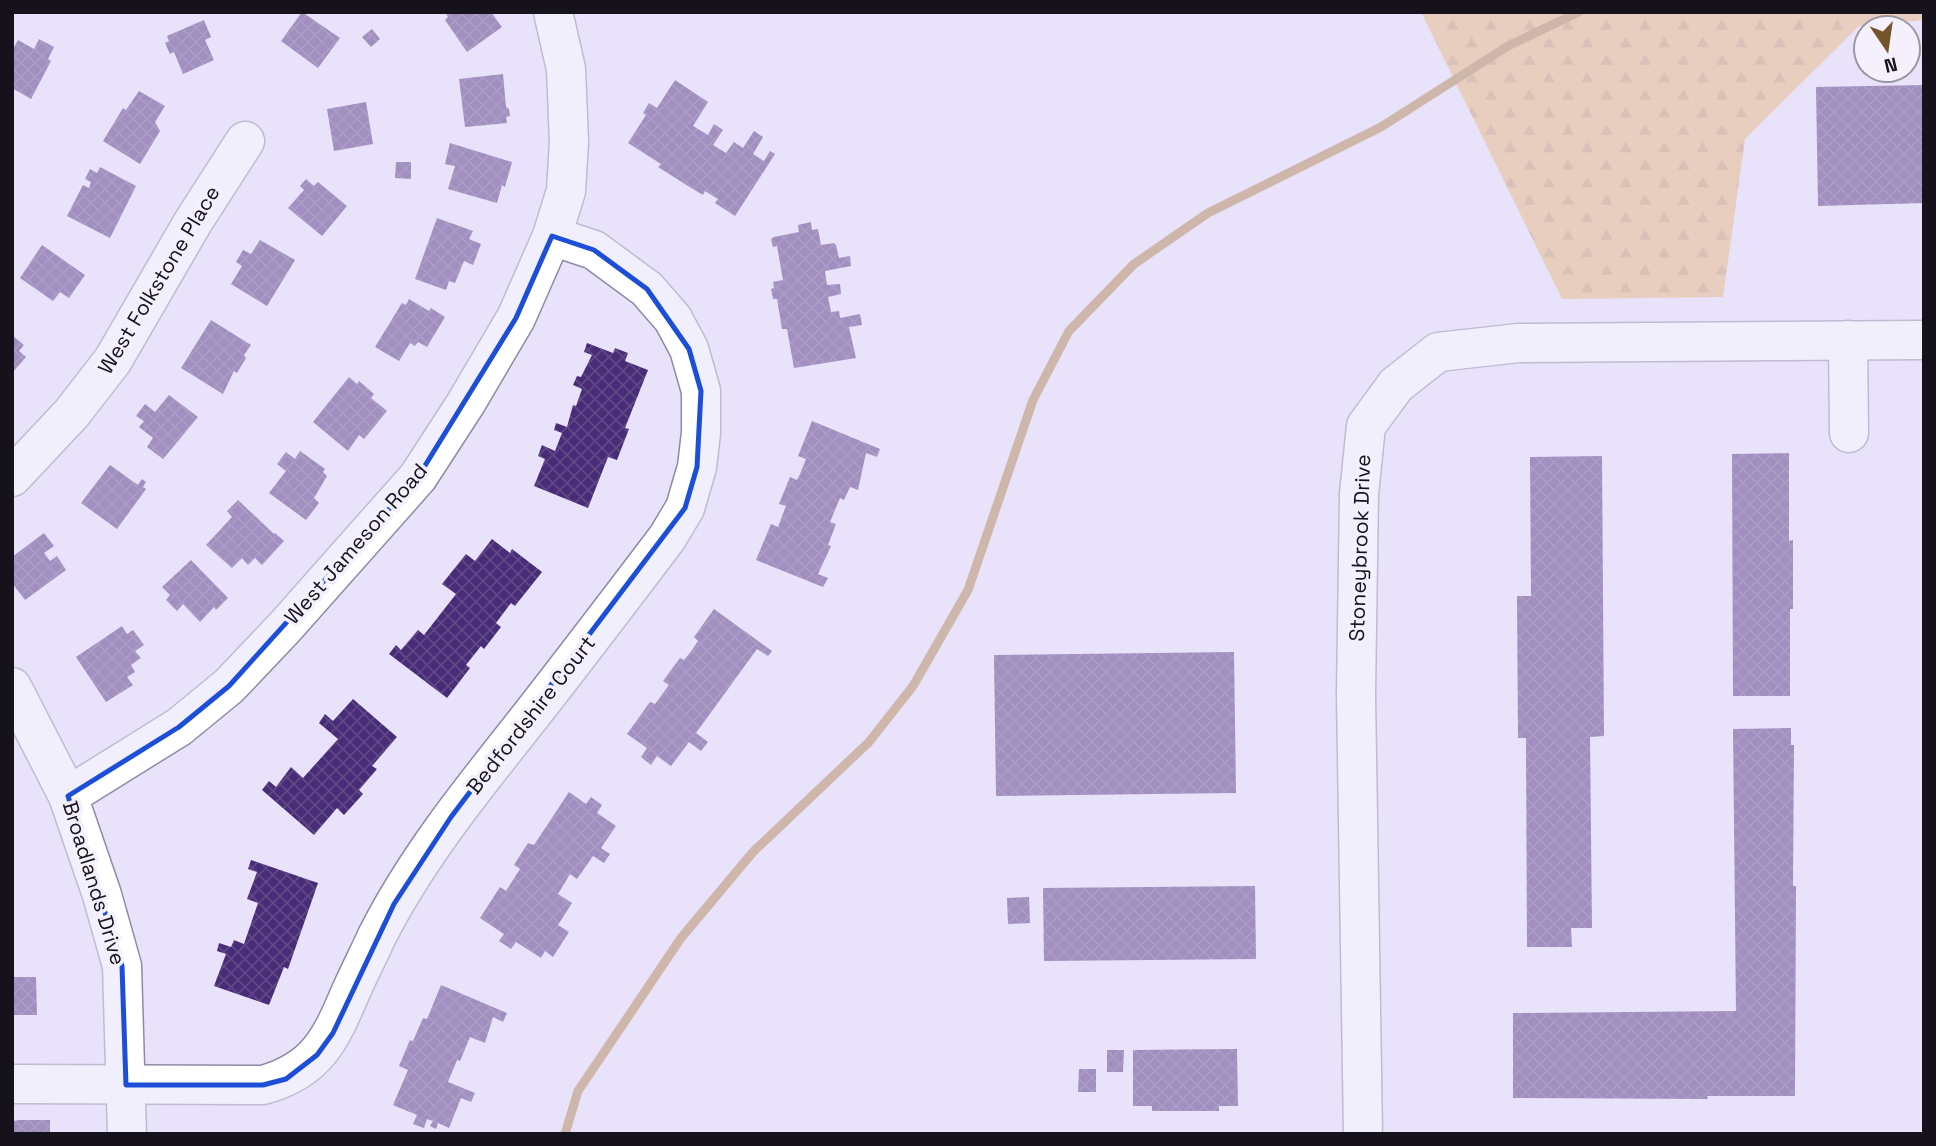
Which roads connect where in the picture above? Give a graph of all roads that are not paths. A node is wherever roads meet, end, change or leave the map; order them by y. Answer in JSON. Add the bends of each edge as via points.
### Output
{"nodes":[{"id":1,"x":553,"y":12,"type":"edge"},
{"id":2,"x":245,"y":141,"type":"dead end"},
{"id":3,"x":552,"y":236,"type":"junction"},
{"id":4,"x":1848,"y":340,"type":"junction"},
{"id":5,"x":1924,"y":340,"type":"edge"},
{"id":6,"x":1849,"y":433,"type":"dead end"},
{"id":7,"x":12,"y":477,"type":"edge"},
{"id":8,"x":12,"y":687,"type":"edge"},
{"id":9,"x":68,"y":796,"type":"junction"},
{"id":10,"x":12,"y":1084,"type":"edge"},
{"id":11,"x":126,"y":1085,"type":"junction"},
{"id":12,"x":127,"y":1134,"type":"edge"},
{"id":13,"x":1363,"y":1134,"type":"edge"}],
"edges":[{"from":1,"to":3,"type":"street","name":"West Jameson Road","via":[[566,69],[569,142],[566,191]]},
{"from":2,"to":7,"type":"street","name":"West Folkstone Place","via":[[113,360],[72,413]]},
{"from":3,"to":9,"type":"street","name":"West Jameson Road","via":[[516,317],[418,477],[229,686],[179,727]]},
{"from":3,"to":11,"type":"street","name":"Bedfordshire Court","via":[[594,250],[647,289],[673,319],[689,349],[701,391],[701,433],[685,508],[451,817],[394,904],[333,1033],[317,1055],[286,1079],[263,1085]]},
{"from":4,"to":5,"type":"street","name":"Stoneybrook Drive"},
{"from":4,"to":6,"type":"street"},
{"from":4,"to":13,"type":"street","name":"Stoneybrook Drive","via":[[1519,343],[1438,352],[1396,385],[1366,426],[1359,494],[1356,694]]},
{"from":8,"to":9,"type":"street","name":"Broadlands Drive"},
{"from":9,"to":11,"type":"street","name":"Broadlands Drive","via":[[122,966]]},
{"from":10,"to":11,"type":"street","name":"Bedfordshire Court"},
{"from":11,"to":12,"type":"street","name":"Broadlands Drive"}]}
